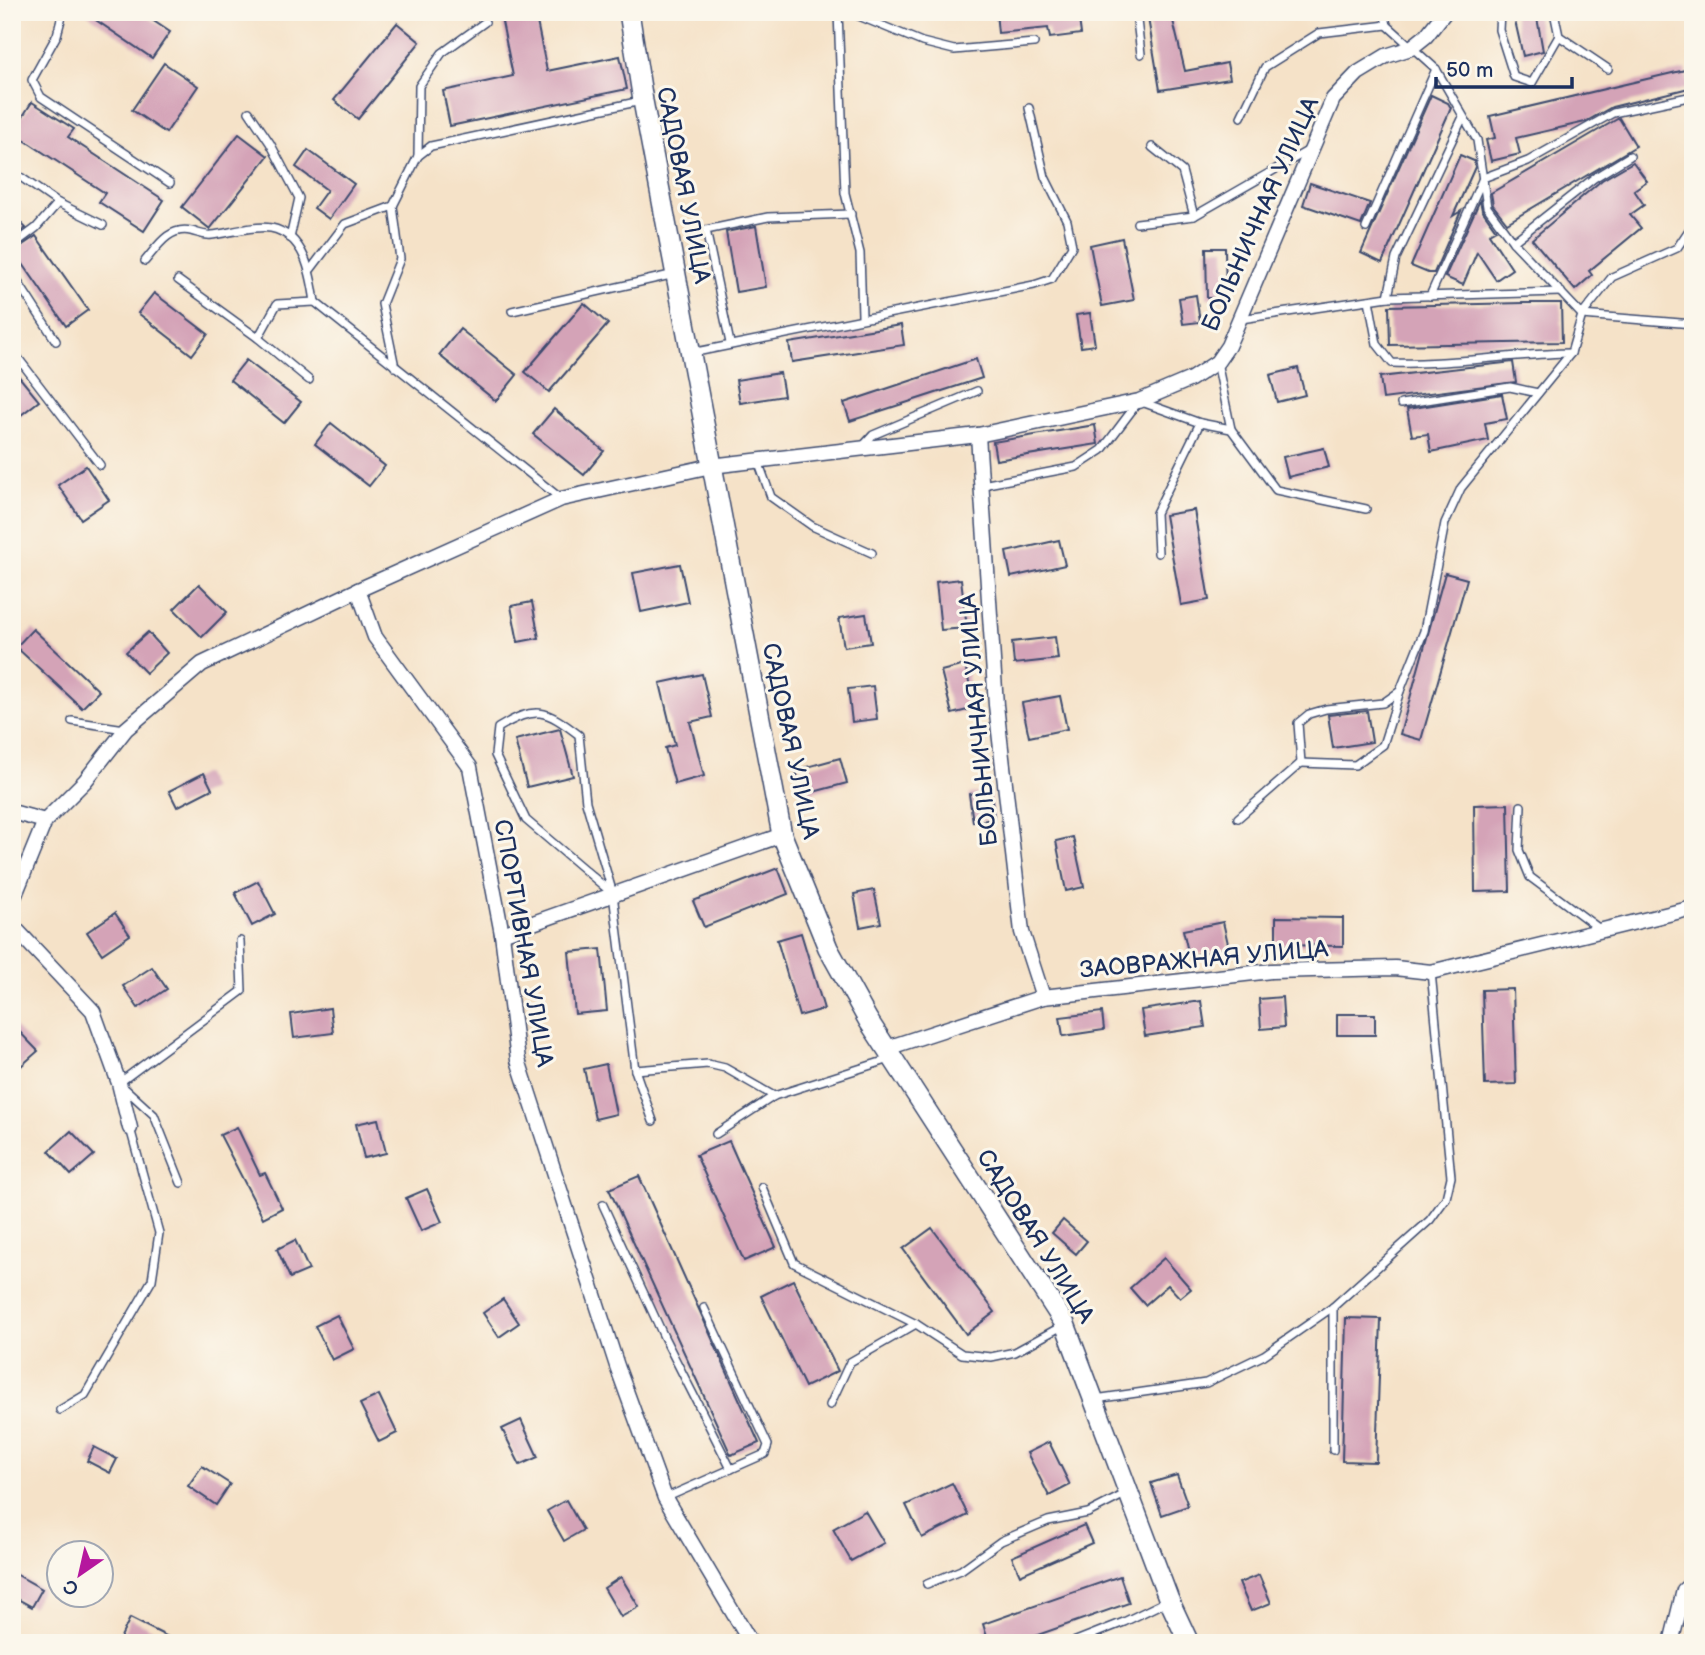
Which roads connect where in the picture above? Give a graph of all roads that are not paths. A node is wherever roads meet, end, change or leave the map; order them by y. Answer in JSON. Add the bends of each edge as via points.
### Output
{"nodes":[{"id":1,"x":63,"y":12,"type":"edge"},
{"id":2,"x":629,"y":12,"type":"edge"},
{"id":3,"x":838,"y":12,"type":"edge"},
{"id":4,"x":849,"y":12,"type":"edge"},
{"id":5,"x":1136,"y":12,"type":"edge"},
{"id":6,"x":1384,"y":12,"type":"edge"},
{"id":7,"x":1445,"y":12,"type":"edge"},
{"id":8,"x":1500,"y":12,"type":"edge"},
{"id":9,"x":1554,"y":12,"type":"edge"},
{"id":10,"x":485,"y":22,"type":"dead end"},
{"id":11,"x":1387,"y":25,"type":"junction"},
{"id":12,"x":1559,"y":36,"type":"junction"},
{"id":13,"x":1034,"y":43,"type":"dead end"},
{"id":14,"x":1411,"y":48,"type":"junction"},
{"id":15,"x":1141,"y":54,"type":"dead end"},
{"id":16,"x":1436,"y":69,"type":"junction"},
{"id":17,"x":1608,"y":69,"type":"dead end"},
{"id":18,"x":1693,"y":96,"type":"edge"},
{"id":19,"x":643,"y":101,"type":"junction"},
{"id":20,"x":1029,"y":107,"type":"dead end"},
{"id":21,"x":248,"y":112,"type":"dead end"},
{"id":22,"x":1241,"y":117,"type":"dead end"},
{"id":23,"x":1464,"y":117,"type":"junction"},
{"id":24,"x":1152,"y":146,"type":"dead end"},
{"id":25,"x":1313,"y":147,"type":"junction"},
{"id":26,"x":418,"y":156,"type":"junction"},
{"id":27,"x":1630,"y":156,"type":"dead end"},
{"id":28,"x":12,"y":171,"type":"edge"},
{"id":29,"x":1483,"y":178,"type":"junction"},
{"id":30,"x":170,"y":183,"type":"dead end"},
{"id":31,"x":58,"y":203,"type":"junction"},
{"id":32,"x":393,"y":206,"type":"junction"},
{"id":33,"x":850,"y":215,"type":"junction"},
{"id":34,"x":1194,"y":216,"type":"junction"},
{"id":35,"x":1137,"y":223,"type":"dead end"},
{"id":36,"x":1693,"y":224,"type":"edge"},
{"id":37,"x":103,"y":225,"type":"dead end"},
{"id":38,"x":1366,"y":228,"type":"dead end"},
{"id":39,"x":290,"y":238,"type":"junction"},
{"id":40,"x":1513,"y":242,"type":"junction"},
{"id":41,"x":12,"y":246,"type":"edge"},
{"id":42,"x":145,"y":261,"type":"dead end"},
{"id":43,"x":311,"y":269,"type":"junction"},
{"id":44,"x":12,"y":273,"type":"edge"},
{"id":45,"x":676,"y":274,"type":"junction"},
{"id":46,"x":178,"y":281,"type":"dead end"},
{"id":47,"x":1561,"y":292,"type":"junction"},
{"id":48,"x":1430,"y":296,"type":"junction"},
{"id":49,"x":1388,"y":297,"type":"junction"},
{"id":50,"x":1369,"y":300,"type":"junction"},
{"id":51,"x":315,"y":302,"type":"junction"},
{"id":52,"x":512,"y":311,"type":"dead end"},
{"id":53,"x":1582,"y":315,"type":"junction"},
{"id":54,"x":862,"y":316,"type":"junction"},
{"id":55,"x":1241,"y":319,"type":"junction"},
{"id":56,"x":1693,"y":324,"type":"edge"},
{"id":57,"x":258,"y":338,"type":"junction"},
{"id":58,"x":56,"y":341,"type":"dead end"},
{"id":59,"x":730,"y":344,"type":"junction"},
{"id":60,"x":12,"y":350,"type":"edge"},
{"id":61,"x":690,"y":353,"type":"junction"},
{"id":62,"x":1571,"y":353,"type":"junction"},
{"id":63,"x":1217,"y":362,"type":"junction"},
{"id":64,"x":396,"y":367,"type":"junction"},
{"id":65,"x":309,"y":380,"type":"dead end"},
{"id":66,"x":977,"y":391,"type":"dead end"},
{"id":67,"x":1538,"y":393,"type":"junction"},
{"id":68,"x":1139,"y":401,"type":"junction"},
{"id":69,"x":1401,"y":404,"type":"dead end"},
{"id":70,"x":1200,"y":423,"type":"junction"},
{"id":71,"x":1231,"y":429,"type":"junction"},
{"id":72,"x":978,"y":435,"type":"junction"},
{"id":73,"x":862,"y":448,"type":"junction"},
{"id":74,"x":758,"y":461,"type":"junction"},
{"id":75,"x":100,"y":465,"type":"dead end"},
{"id":76,"x":711,"y":466,"type":"junction"},
{"id":77,"x":982,"y":485,"type":"junction"},
{"id":78,"x":561,"y":499,"type":"junction"},
{"id":79,"x":1366,"y":509,"type":"dead end"},
{"id":80,"x":872,"y":553,"type":"dead end"},
{"id":81,"x":1158,"y":553,"type":"dead end"},
{"id":82,"x":358,"y":590,"type":"junction"},
{"id":83,"x":1400,"y":691,"type":"junction"},
{"id":84,"x":72,"y":720,"type":"dead end"},
{"id":85,"x":126,"y":729,"type":"junction"},
{"id":86,"x":1301,"y":763,"type":"junction"},
{"id":87,"x":1521,"y":806,"type":"dead end"},
{"id":88,"x":12,"y":812,"type":"edge"},
{"id":89,"x":1238,"y":818,"type":"dead end"},
{"id":90,"x":45,"y":821,"type":"junction"},
{"id":91,"x":782,"y":835,"type":"junction"},
{"id":92,"x":613,"y":894,"type":"junction"},
{"id":93,"x":12,"y":902,"type":"edge"},
{"id":94,"x":1693,"y":908,"type":"edge"},
{"id":95,"x":12,"y":925,"type":"edge"},
{"id":96,"x":1601,"y":931,"type":"junction"},
{"id":97,"x":502,"y":934,"type":"junction"},
{"id":98,"x":240,"y":941,"type":"dead end"},
{"id":99,"x":1431,"y":972,"type":"junction"},
{"id":100,"x":1043,"y":997,"type":"junction"},
{"id":101,"x":890,"y":1053,"type":"junction"},
{"id":102,"x":635,"y":1070,"type":"junction"},
{"id":103,"x":119,"y":1083,"type":"junction"},
{"id":104,"x":774,"y":1096,"type":"junction"},
{"id":105,"x":653,"y":1121,"type":"dead end"},
{"id":106,"x":131,"y":1128,"type":"joint"},
{"id":107,"x":716,"y":1134,"type":"dead end"},
{"id":108,"x":181,"y":1183,"type":"dead end"},
{"id":109,"x":762,"y":1186,"type":"dead end"},
{"id":110,"x":603,"y":1205,"type":"dead end"},
{"id":111,"x":1333,"y":1307,"type":"junction"},
{"id":112,"x":704,"y":1308,"type":"dead end"},
{"id":113,"x":916,"y":1324,"type":"junction"},
{"id":114,"x":1065,"y":1324,"type":"junction"},
{"id":115,"x":1095,"y":1399,"type":"junction"},
{"id":116,"x":830,"y":1405,"type":"dead end"},
{"id":117,"x":60,"y":1410,"type":"dead end"},
{"id":118,"x":1333,"y":1450,"type":"dead end"},
{"id":119,"x":731,"y":1469,"type":"junction"},
{"id":120,"x":1128,"y":1493,"type":"junction"},
{"id":121,"x":665,"y":1498,"type":"junction"},
{"id":122,"x":1693,"y":1582,"type":"edge"},
{"id":123,"x":927,"y":1584,"type":"dead end"},
{"id":124,"x":1169,"y":1600,"type":"junction"},
{"id":125,"x":751,"y":1643,"type":"edge"},
{"id":126,"x":1071,"y":1643,"type":"edge"},
{"id":127,"x":1189,"y":1643,"type":"edge"},
{"id":128,"x":1671,"y":1643,"type":"edge"}],
"edges":[{"from":1,"to":30,"type":"lane","via":[[57,35],[32,80],[41,97]]},
{"from":2,"to":19,"type":"street","name":"САДОВАЯ УЛИЦА"},
{"from":3,"to":33,"type":"lane","via":[[845,193]]},
{"from":4,"to":13,"type":"lane","via":[[954,50]]},
{"from":5,"to":15,"type":"lane"},
{"from":6,"to":11,"type":"lane"},
{"from":7,"to":14,"type":"street","name":"БОЛЬНИЧНАЯ УЛИЦА"},
{"from":8,"to":12,"type":"lane","via":[[1499,30],[1514,77],[1532,83]]},
{"from":9,"to":12,"type":"lane"},
{"from":10,"to":26,"type":"lane","via":[[442,52],[419,86]]},
{"from":11,"to":14,"type":"lane"},
{"from":11,"to":22,"type":"lane","via":[[1319,33],[1276,60],[1265,67]]},
{"from":12,"to":17,"type":"lane"},
{"from":14,"to":16,"type":"lane"},
{"from":14,"to":25,"type":"street","name":"БОЛЬНИЧНАЯ УЛИЦА","via":[[1358,73],[1333,99]]},
{"from":16,"to":23,"type":"lane"},
{"from":16,"to":38,"type":"lane"},
{"from":18,"to":29,"type":"lane","via":[[1614,113],[1528,161]]},
{"from":19,"to":26,"type":"lane","via":[[431,146]]},
{"from":19,"to":45,"type":"street","name":"САДОВАЯ УЛИЦА"},
{"from":20,"to":54,"type":"lane","via":[[1045,177],[1067,221],[1072,246],[1052,279]]},
{"from":21,"to":39,"type":"lane","via":[[299,198]]},
{"from":23,"to":29,"type":"lane","via":[[1477,140]]},
{"from":23,"to":49,"type":"lane","via":[[1396,258]]},
{"from":24,"to":34,"type":"lane","via":[[1182,171]]},
{"from":25,"to":34,"type":"lane"},
{"from":25,"to":55,"type":"street","name":"БОЛЬНИЧНАЯ УЛИЦА"},
{"from":26,"to":32,"type":"lane"},
{"from":27,"to":40,"type":"lane","via":[[1594,178]]},
{"from":28,"to":31,"type":"lane"},
{"from":29,"to":40,"type":"lane","via":[[1487,207]]},
{"from":29,"to":48,"type":"lane"},
{"from":31,"to":37,"type":"lane"},
{"from":31,"to":41,"type":"lane"},
{"from":32,"to":43,"type":"lane","via":[[345,224]]},
{"from":32,"to":64,"type":"lane","via":[[400,259],[382,304]]},
{"from":33,"to":54,"type":"lane","via":[[860,253]]},
{"from":33,"to":59,"type":"lane","via":[[768,217],[706,230]]},
{"from":34,"to":35,"type":"lane"},
{"from":36,"to":53,"type":"lane","via":[[1677,248],[1612,277]]},
{"from":39,"to":42,"type":"lane","via":[[271,228],[204,236],[189,230],[169,233]]},
{"from":39,"to":43,"type":"lane"},
{"from":40,"to":47,"type":"lane"},
{"from":43,"to":51,"type":"lane"},
{"from":44,"to":58,"type":"lane"},
{"from":45,"to":52,"type":"lane"},
{"from":45,"to":61,"type":"street","name":"САДОВАЯ УЛИЦА"},
{"from":46,"to":57,"type":"lane"},
{"from":47,"to":48,"type":"lane"},
{"from":47,"to":53,"type":"lane"},
{"from":48,"to":49,"type":"lane"},
{"from":49,"to":50,"type":"lane"},
{"from":50,"to":55,"type":"lane"},
{"from":50,"to":62,"type":"lane","via":[[1377,344],[1392,363],[1436,365],[1515,354]]},
{"from":51,"to":57,"type":"lane","via":[[276,304]]},
{"from":51,"to":64,"type":"lane"},
{"from":53,"to":56,"type":"lane"},
{"from":53,"to":62,"type":"lane"},
{"from":54,"to":59,"type":"lane"},
{"from":55,"to":63,"type":"street","name":"БОЛЬНИЧНАЯ УЛИЦА"},
{"from":57,"to":65,"type":"lane"},
{"from":59,"to":61,"type":"lane"},
{"from":60,"to":75,"type":"lane"},
{"from":61,"to":76,"type":"street","name":"САДОВАЯ УЛИЦА"},
{"from":62,"to":67,"type":"lane"},
{"from":63,"to":68,"type":"street","name":"БОЛЬНИЧНАЯ УЛИЦА","via":[[1191,379]]},
{"from":63,"to":71,"type":"lane"},
{"from":64,"to":78,"type":"lane"},
{"from":66,"to":73,"type":"lane","via":[[873,435]]},
{"from":67,"to":69,"type":"lane","via":[[1510,387]]},
{"from":67,"to":83,"type":"lane","via":[[1461,488],[1445,523],[1424,631]]},
{"from":68,"to":70,"type":"lane"},
{"from":68,"to":72,"type":"street","name":"БОЛЬНИЧНАЯ УЛИЦА"},
{"from":68,"to":77,"type":"lane","via":[[1101,450],[1076,467]]},
{"from":70,"to":71,"type":"lane"},
{"from":70,"to":81,"type":"lane","via":[[1156,513]]},
{"from":71,"to":79,"type":"lane","via":[[1276,490]]},
{"from":72,"to":73,"type":"street","name":"БОЛЬНИЧНАЯ УЛИЦА"},
{"from":72,"to":77,"type":"street","name":"БОЛЬНИЧНАЯ УЛИЦА"},
{"from":73,"to":74,"type":"street","name":"БОЛЬНИЧНАЯ УЛИЦА"},
{"from":74,"to":76,"type":"street","name":"БОЛЬНИЧНАЯ УЛИЦА"},
{"from":74,"to":80,"type":"lane","via":[[771,497],[812,526]]},
{"from":76,"to":78,"type":"street","name":"БОЛЬНИЧНАЯ УЛИЦА"},
{"from":76,"to":91,"type":"street","name":"САДОВАЯ УЛИЦА"},
{"from":77,"to":100,"type":"street","name":"БОЛЬНИЧНАЯ УЛИЦА","via":[[996,705],[1022,932]]},
{"from":78,"to":82,"type":"street","name":"БОЛЬНИЧНАЯ УЛИЦА"},
{"from":82,"to":85,"type":"street","name":"БОЛЬНИЧНАЯ УЛИЦА","via":[[202,664]]},
{"from":82,"to":97,"type":"street","name":"СПОРТИВНАЯ УЛИЦА","via":[[375,637],[470,767]]},
{"from":83,"to":86,"type":"lane","via":[[1383,745],[1364,759],[1355,765]]},
{"from":83,"to":86,"type":"lane","via":[[1383,703],[1309,714],[1298,723]]},
{"from":84,"to":85,"type":"lane"},
{"from":85,"to":90,"type":"street","name":"БОЛЬНИЧНАЯ УЛИЦА","via":[[85,781]]},
{"from":86,"to":89,"type":"lane"},
{"from":87,"to":96,"type":"lane","via":[[1519,850],[1530,877]]},
{"from":88,"to":90,"type":"street"},
{"from":90,"to":93,"type":"street"},
{"from":91,"to":92,"type":"street"},
{"from":91,"to":101,"type":"street","name":"САДОВАЯ УЛИЦА","via":[[828,948]]},
{"from":92,"to":92,"type":"lane","via":[[586,802],[579,735],[552,714],[523,713],[498,727],[495,755],[526,820]]},
{"from":92,"to":97,"type":"street"},
{"from":92,"to":102,"type":"lane"},
{"from":94,"to":96,"type":"street","name":"ЗАОВРАЖНАЯ УЛИЦА"},
{"from":95,"to":103,"type":"street","via":[[93,1011]]},
{"from":96,"to":99,"type":"street","name":"ЗАОВРАЖНАЯ УЛИЦА"},
{"from":97,"to":121,"type":"street","name":"СПОРТИВНАЯ УЛИЦА","via":[[518,1060],[617,1366]]},
{"from":98,"to":103,"type":"lane","via":[[242,991]]},
{"from":99,"to":100,"type":"street","name":"ЗАОВРАЖНАЯ УЛИЦА","via":[[1395,968],[1271,971]]},
{"from":99,"to":111,"type":"lane","via":[[1449,1189],[1430,1220]]},
{"from":100,"to":101,"type":"street","name":"ЗАОВРАЖНАЯ УЛИЦА"},
{"from":101,"to":104,"type":"lane"},
{"from":101,"to":114,"type":"street","name":"САДОВАЯ УЛИЦА"},
{"from":102,"to":104,"type":"lane","via":[[716,1066]]},
{"from":102,"to":105,"type":"lane"},
{"from":103,"to":106,"type":"street"},
{"from":103,"to":108,"type":"lane","via":[[155,1115]]},
{"from":104,"to":107,"type":"lane"},
{"from":106,"to":117,"type":"lane","via":[[159,1233],[152,1280],[85,1395]]},
{"from":109,"to":113,"type":"lane","via":[[794,1263]]},
{"from":110,"to":119,"type":"lane"},
{"from":111,"to":115,"type":"lane","via":[[1264,1355],[1206,1383]]},
{"from":111,"to":118,"type":"lane"},
{"from":112,"to":119,"type":"lane","via":[[768,1444],[765,1454]]},
{"from":113,"to":114,"type":"lane","via":[[962,1354],[991,1357],[1015,1352]]},
{"from":113,"to":116,"type":"lane","via":[[850,1362]]},
{"from":114,"to":115,"type":"street","name":"САДОВАЯ УЛИЦА"},
{"from":115,"to":120,"type":"street","name":"САДОВАЯ УЛИЦА"},
{"from":119,"to":121,"type":"lane"},
{"from":120,"to":123,"type":"lane","via":[[1088,1513],[1048,1521],[1001,1541],[961,1570]]},
{"from":120,"to":124,"type":"street","name":"САДОВАЯ УЛИЦА"},
{"from":121,"to":125,"type":"street","name":"СПОРТИВНАЯ УЛИЦА"},
{"from":122,"to":128,"type":"street","via":[[1684,1590]]},
{"from":124,"to":126,"type":"lane"},
{"from":124,"to":127,"type":"street","name":"САДОВАЯ УЛИЦА"}]}
